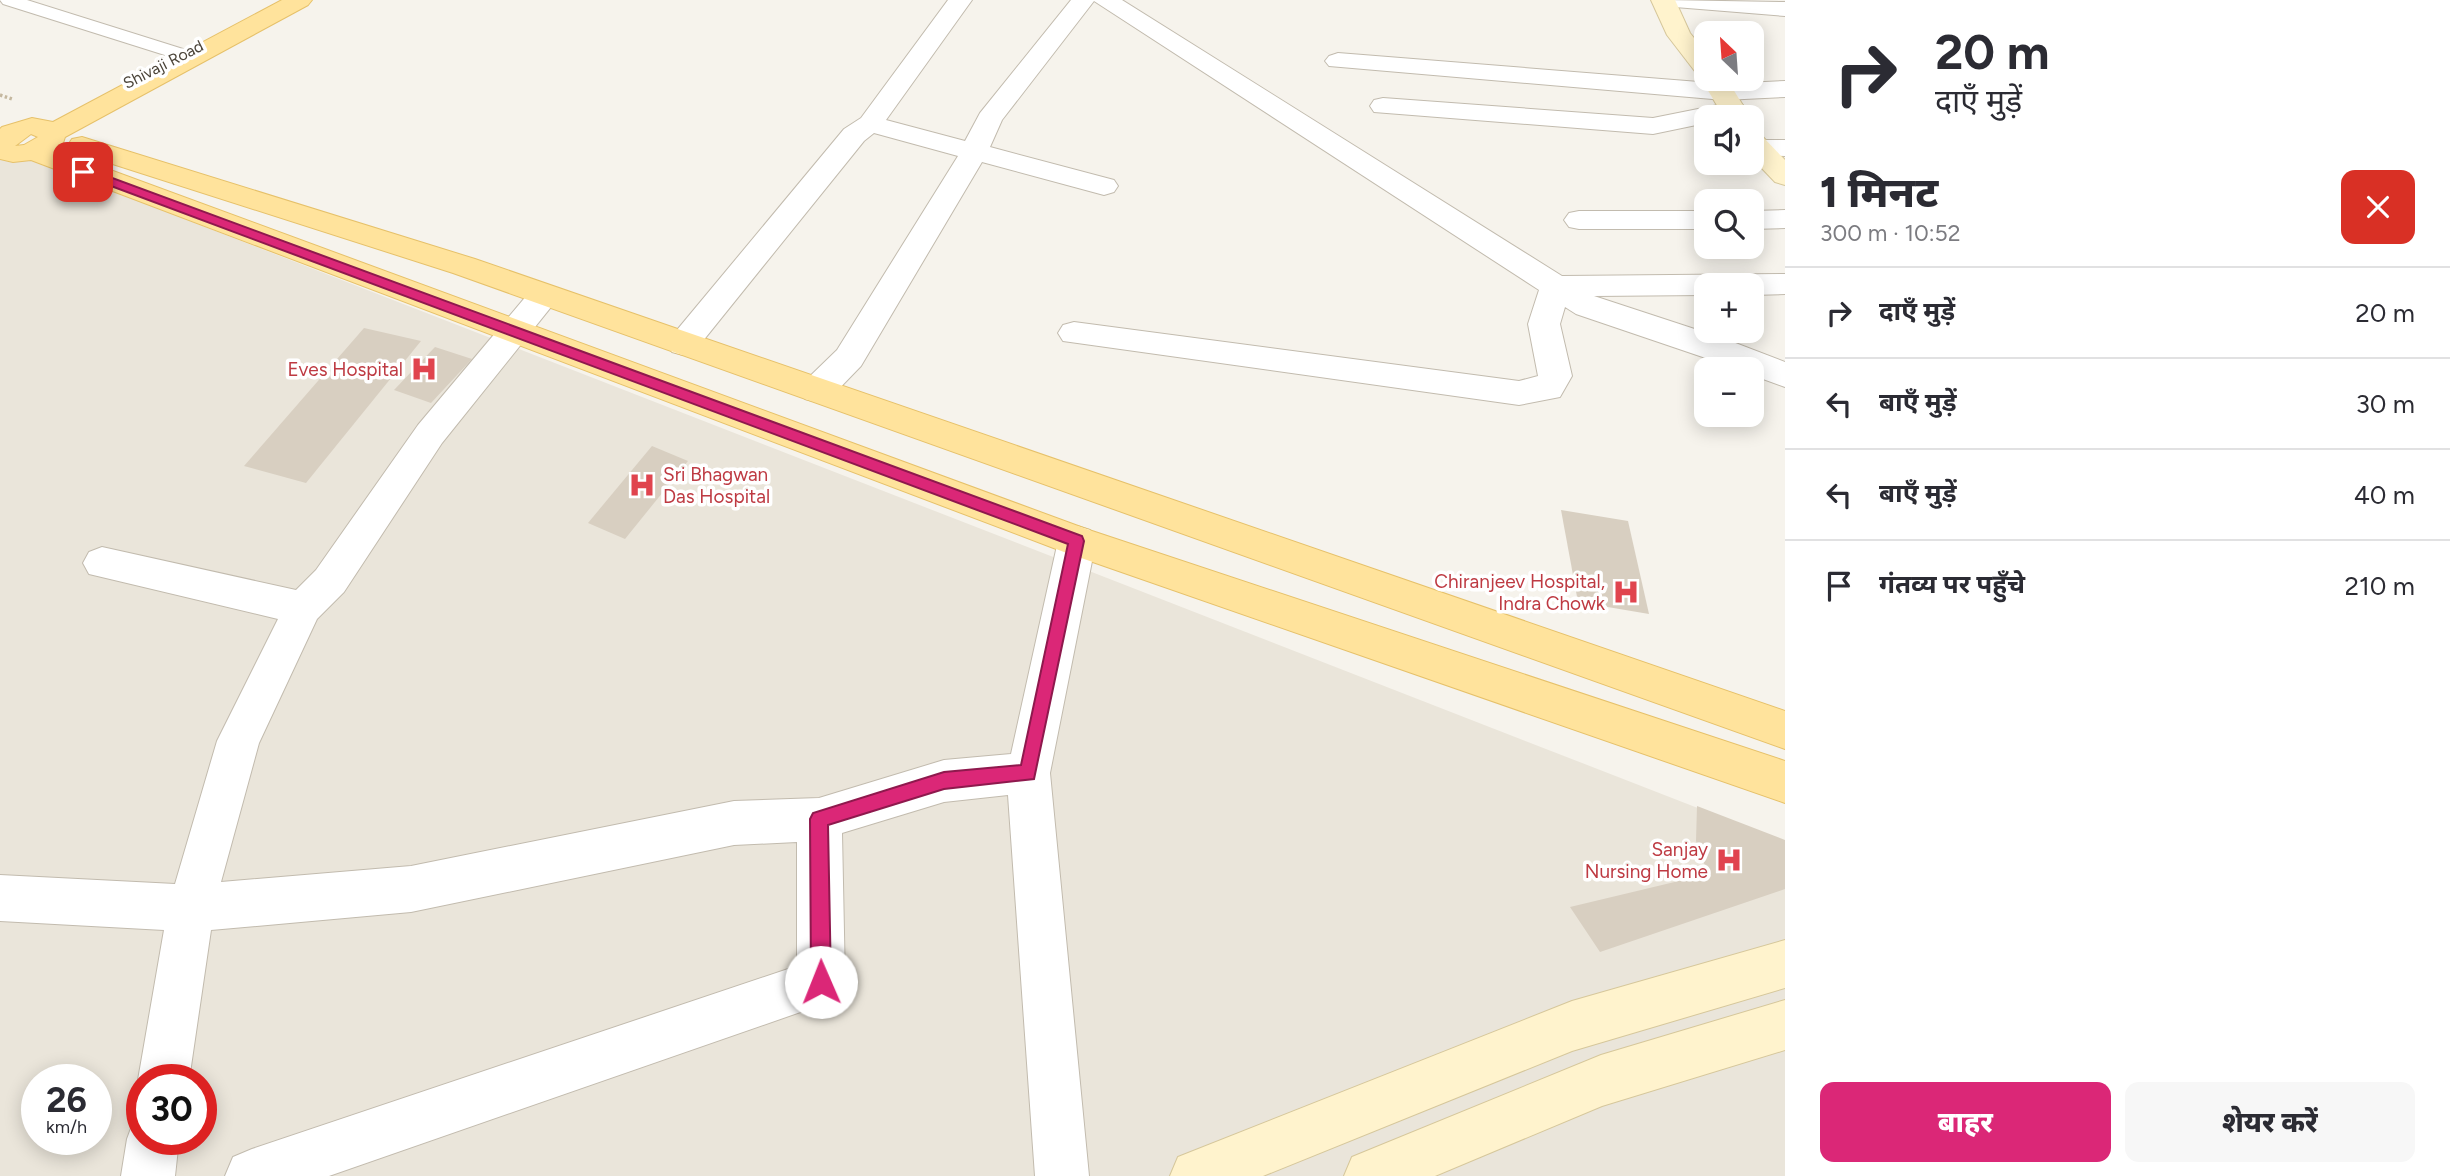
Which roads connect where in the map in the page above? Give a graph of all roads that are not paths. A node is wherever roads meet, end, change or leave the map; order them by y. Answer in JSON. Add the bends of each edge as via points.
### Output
{"nodes":[{"id":1,"x":9,"y":0,"type":"edge"},
{"id":2,"x":284,"y":0,"type":"edge"},
{"id":3,"x":300,"y":0,"type":"edge"},
{"id":4,"x":960,"y":0,"type":"edge"},
{"id":5,"x":1083,"y":0,"type":"edge"},
{"id":6,"x":1105,"y":0,"type":"edge"},
{"id":7,"x":1663,"y":0,"type":"edge"},
{"id":8,"x":1675,"y":0,"type":"edge"},
{"id":9,"x":1785,"y":9,"type":"edge"},
{"id":10,"x":1694,"y":54,"type":"edge"},
{"id":11,"x":188,"y":56,"type":"junction"},
{"id":12,"x":1338,"y":61,"type":"dead end"},
{"id":13,"x":1785,"y":89,"type":"edge"},
{"id":14,"x":1727,"y":100,"type":"edge"},
{"id":15,"x":1383,"y":106,"type":"dead end"},
{"id":16,"x":870,"y":124,"type":"junction"},
{"id":17,"x":42,"y":134,"type":"junction"},
{"id":18,"x":1,"y":139,"type":"edge"},
{"id":19,"x":1764,"y":146,"type":"edge"},
{"id":20,"x":1785,"y":148,"type":"edge"},
{"id":21,"x":974,"y":152,"type":"junction"},
{"id":22,"x":1764,"y":155,"type":"edge"},
{"id":23,"x":1785,"y":176,"type":"edge"},
{"id":24,"x":1104,"y":186,"type":"dead end"},
{"id":25,"x":1764,"y":219,"type":"edge"},
{"id":26,"x":1785,"y":219,"type":"edge"},
{"id":27,"x":1579,"y":220,"type":"dead end"},
{"id":28,"x":1694,"y":220,"type":"edge"},
{"id":29,"x":1785,"y":284,"type":"edge"},
{"id":30,"x":1556,"y":285,"type":"junction"},
{"id":31,"x":544,"y":295,"type":"junction"},
{"id":32,"x":514,"y":331,"type":"junction"},
{"id":33,"x":1074,"y":334,"type":"dead end"},
{"id":34,"x":684,"y":344,"type":"junction"},
{"id":35,"x":1785,"y":375,"type":"edge"},
{"id":36,"x":817,"y":390,"type":"junction"},
{"id":37,"x":1077,"y":541,"type":"junction"},
{"id":38,"x":102,"y":563,"type":"dead end"},
{"id":39,"x":303,"y":608,"type":"junction"},
{"id":40,"x":1785,"y":730,"type":"edge"},
{"id":41,"x":1028,"y":773,"type":"junction"},
{"id":42,"x":1785,"y":782,"type":"edge"},
{"id":43,"x":819,"y":819,"type":"junction"},
{"id":44,"x":0,"y":898,"type":"edge"},
{"id":45,"x":191,"y":908,"type":"junction"},
{"id":46,"x":1785,"y":964,"type":"edge"},
{"id":47,"x":1785,"y":1025,"type":"edge"},
{"id":48,"x":166,"y":1064,"type":"edge"},
{"id":49,"x":151,"y":1155,"type":"edge"},
{"id":50,"x":148,"y":1176,"type":"edge"},
{"id":51,"x":252,"y":1176,"type":"edge"},
{"id":52,"x":1062,"y":1176,"type":"edge"},
{"id":53,"x":1197,"y":1176,"type":"edge"},
{"id":54,"x":1371,"y":1176,"type":"edge"}],
"edges":[{"from":1,"to":11,"type":"lane"},
{"from":2,"to":11,"type":"main road","name":"Shivaji Road"},
{"from":3,"to":11,"type":"main road"},
{"from":4,"to":16,"type":"street"},
{"from":5,"to":21,"type":"street","via":[[989,119]]},
{"from":6,"to":30,"type":"street"},
{"from":7,"to":10,"type":"main road","via":[[1679,35]]},
{"from":8,"to":9,"type":"street"},
{"from":11,"to":17,"type":"main road"},
{"from":12,"to":14,"type":"street"},
{"from":13,"to":14,"type":"street"},
{"from":14,"to":15,"type":"street","via":[[1653,126]]},
{"from":16,"to":21,"type":"street"},
{"from":16,"to":34,"type":"street","via":[[854,135]]},
{"from":17,"to":18,"type":"main road","via":[[15,131]]},
{"from":17,"to":31,"type":"main road"},
{"from":17,"to":32,"type":"main road"},
{"from":19,"to":20,"type":"street"},
{"from":21,"to":24,"type":"street"},
{"from":21,"to":36,"type":"street","via":[[849,358]]},
{"from":22,"to":23,"type":"main road"},
{"from":25,"to":26,"type":"street"},
{"from":27,"to":28,"type":"street"},
{"from":29,"to":30,"type":"street"},
{"from":30,"to":33,"type":"street","via":[[1544,324],[1555,376],[1548,388],[1519,393]]},
{"from":30,"to":35,"type":"street","via":[[1587,306]]},
{"from":31,"to":32,"type":"street"},
{"from":31,"to":34,"type":"main road"},
{"from":32,"to":37,"type":"main road"},
{"from":32,"to":39,"type":"street","via":[[430,434],[330,581]]},
{"from":34,"to":36,"type":"main road"},
{"from":36,"to":40,"type":"main road"},
{"from":37,"to":41,"type":"street"},
{"from":37,"to":42,"type":"main road"},
{"from":38,"to":39,"type":"street"},
{"from":39,"to":45,"type":"street","via":[[238,741]]},
{"from":41,"to":43,"type":"street","via":[[944,781]]},
{"from":41,"to":52,"type":"street"},
{"from":43,"to":45,"type":"street","via":[[734,823],[411,889]]},
{"from":43,"to":51,"type":"street","via":[[821,982]]},
{"from":44,"to":45,"type":"street"},
{"from":45,"to":48,"type":"street"},
{"from":46,"to":53,"type":"main road","via":[[1572,1026]]},
{"from":47,"to":54,"type":"main road","via":[[1601,1080]]},
{"from":49,"to":50,"type":"street"}]}
